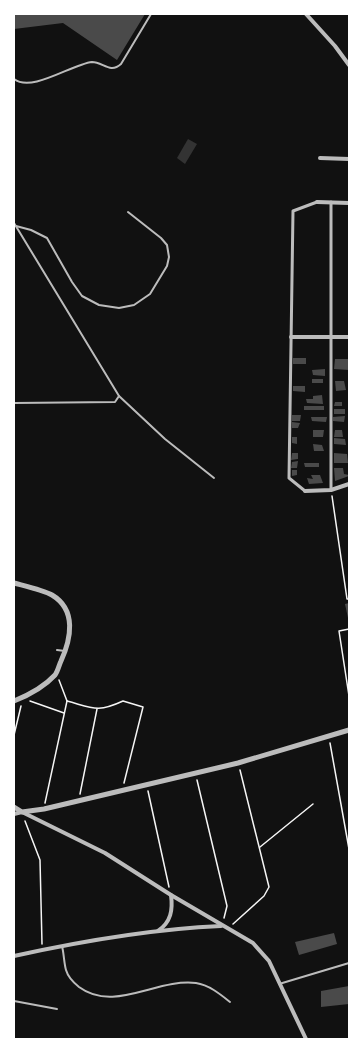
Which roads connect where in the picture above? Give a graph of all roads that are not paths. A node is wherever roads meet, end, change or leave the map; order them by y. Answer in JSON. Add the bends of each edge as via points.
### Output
{"nodes":[{"id":1,"x":151,"y":14,"type":"edge"},
{"id":2,"x":306,"y":14,"type":"edge"},
{"id":3,"x":349,"y":65,"type":"edge"},
{"id":4,"x":14,"y":79,"type":"edge"},
{"id":5,"x":320,"y":158,"type":"dead end"},
{"id":6,"x":349,"y":159,"type":"edge"},
{"id":7,"x":317,"y":202,"type":"joint"},
{"id":8,"x":330,"y":202,"type":"junction"},
{"id":9,"x":349,"y":203,"type":"edge"},
{"id":10,"x":128,"y":212,"type":"dead end"},
{"id":11,"x":14,"y":223,"type":"edge"},
{"id":12,"x":16,"y":226,"type":"junction"},
{"id":13,"x":291,"y":337,"type":"junction"},
{"id":14,"x":331,"y":337,"type":"junction"},
{"id":15,"x":349,"y":337,"type":"edge"},
{"id":16,"x":119,"y":396,"type":"junction"},
{"id":17,"x":14,"y":403,"type":"edge"},
{"id":18,"x":214,"y":478,"type":"dead end"},
{"id":19,"x":349,"y":484,"type":"edge"},
{"id":20,"x":331,"y":490,"type":"junction"},
{"id":21,"x":305,"y":491,"type":"joint"},
{"id":22,"x":14,"y":583,"type":"edge"},
{"id":23,"x":57,"y":650,"type":"dead end"},
{"id":24,"x":66,"y":651,"type":"junction"},
{"id":25,"x":14,"y":701,"type":"edge"},
{"id":26,"x":349,"y":730,"type":"edge"},
{"id":27,"x":14,"y":807,"type":"edge"},
{"id":28,"x":22,"y":812,"type":"junction"},
{"id":29,"x":14,"y":814,"type":"edge"},
{"id":30,"x":171,"y":895,"type":"junction"},
{"id":31,"x":222,"y":926,"type":"junction"},
{"id":32,"x":153,"y":932,"type":"junction"},
{"id":33,"x":62,"y":946,"type":"junction"},
{"id":34,"x":14,"y":956,"type":"edge"},
{"id":35,"x":349,"y":963,"type":"edge"},
{"id":36,"x":279,"y":984,"type":"junction"},
{"id":37,"x":14,"y":1001,"type":"edge"},
{"id":38,"x":230,"y":1002,"type":"dead end"},
{"id":39,"x":57,"y":1009,"type":"dead end"},
{"id":40,"x":306,"y":1039,"type":"edge"}],
"edges":[{"from":1,"to":4,"type":"lane","via":[[117,68],[90,62],[35,82],[17,82]]},
{"from":2,"to":3,"type":"street"},
{"from":5,"to":6,"type":"street"},
{"from":7,"to":8,"type":"street"},
{"from":7,"to":13,"type":"street","via":[[294,211]]},
{"from":8,"to":9,"type":"street"},
{"from":8,"to":14,"type":"street"},
{"from":10,"to":12,"type":"lane","via":[[161,238],[167,245],[169,257],[167,266],[150,294],[134,306],[119,308],[99,305],[82,296],[46,238]]},
{"from":11,"to":12,"type":"lane"},
{"from":12,"to":16,"type":"lane"},
{"from":13,"to":14,"type":"street"},
{"from":13,"to":21,"type":"street","via":[[289,478]]},
{"from":14,"to":15,"type":"street"},
{"from":14,"to":20,"type":"street"},
{"from":16,"to":17,"type":"lane","via":[[115,402]]},
{"from":16,"to":18,"type":"lane","via":[[165,439]]},
{"from":19,"to":20,"type":"street"},
{"from":20,"to":21,"type":"street"},
{"from":22,"to":24,"type":"street","via":[[52,595],[60,602],[70,621],[71,630]]},
{"from":23,"to":24,"type":"lane"},
{"from":24,"to":25,"type":"street","via":[[56,673],[40,688]]},
{"from":26,"to":28,"type":"street","via":[[238,763],[44,810]]},
{"from":27,"to":28,"type":"street"},
{"from":28,"to":29,"type":"street"},
{"from":28,"to":30,"type":"street","via":[[105,853]]},
{"from":30,"to":31,"type":"street"},
{"from":30,"to":32,"type":"street","via":[[170,917],[165,925]]},
{"from":31,"to":32,"type":"street"},
{"from":31,"to":36,"type":"street","via":[[253,943],[269,961]]},
{"from":32,"to":33,"type":"street"},
{"from":33,"to":34,"type":"street"},
{"from":33,"to":38,"type":"lane","via":[[66,971],[84,991],[102,997],[117,996],[176,984],[195,983],[207,986]]},
{"from":35,"to":36,"type":"lane"},
{"from":36,"to":40,"type":"street"},
{"from":37,"to":39,"type":"lane"}]}
